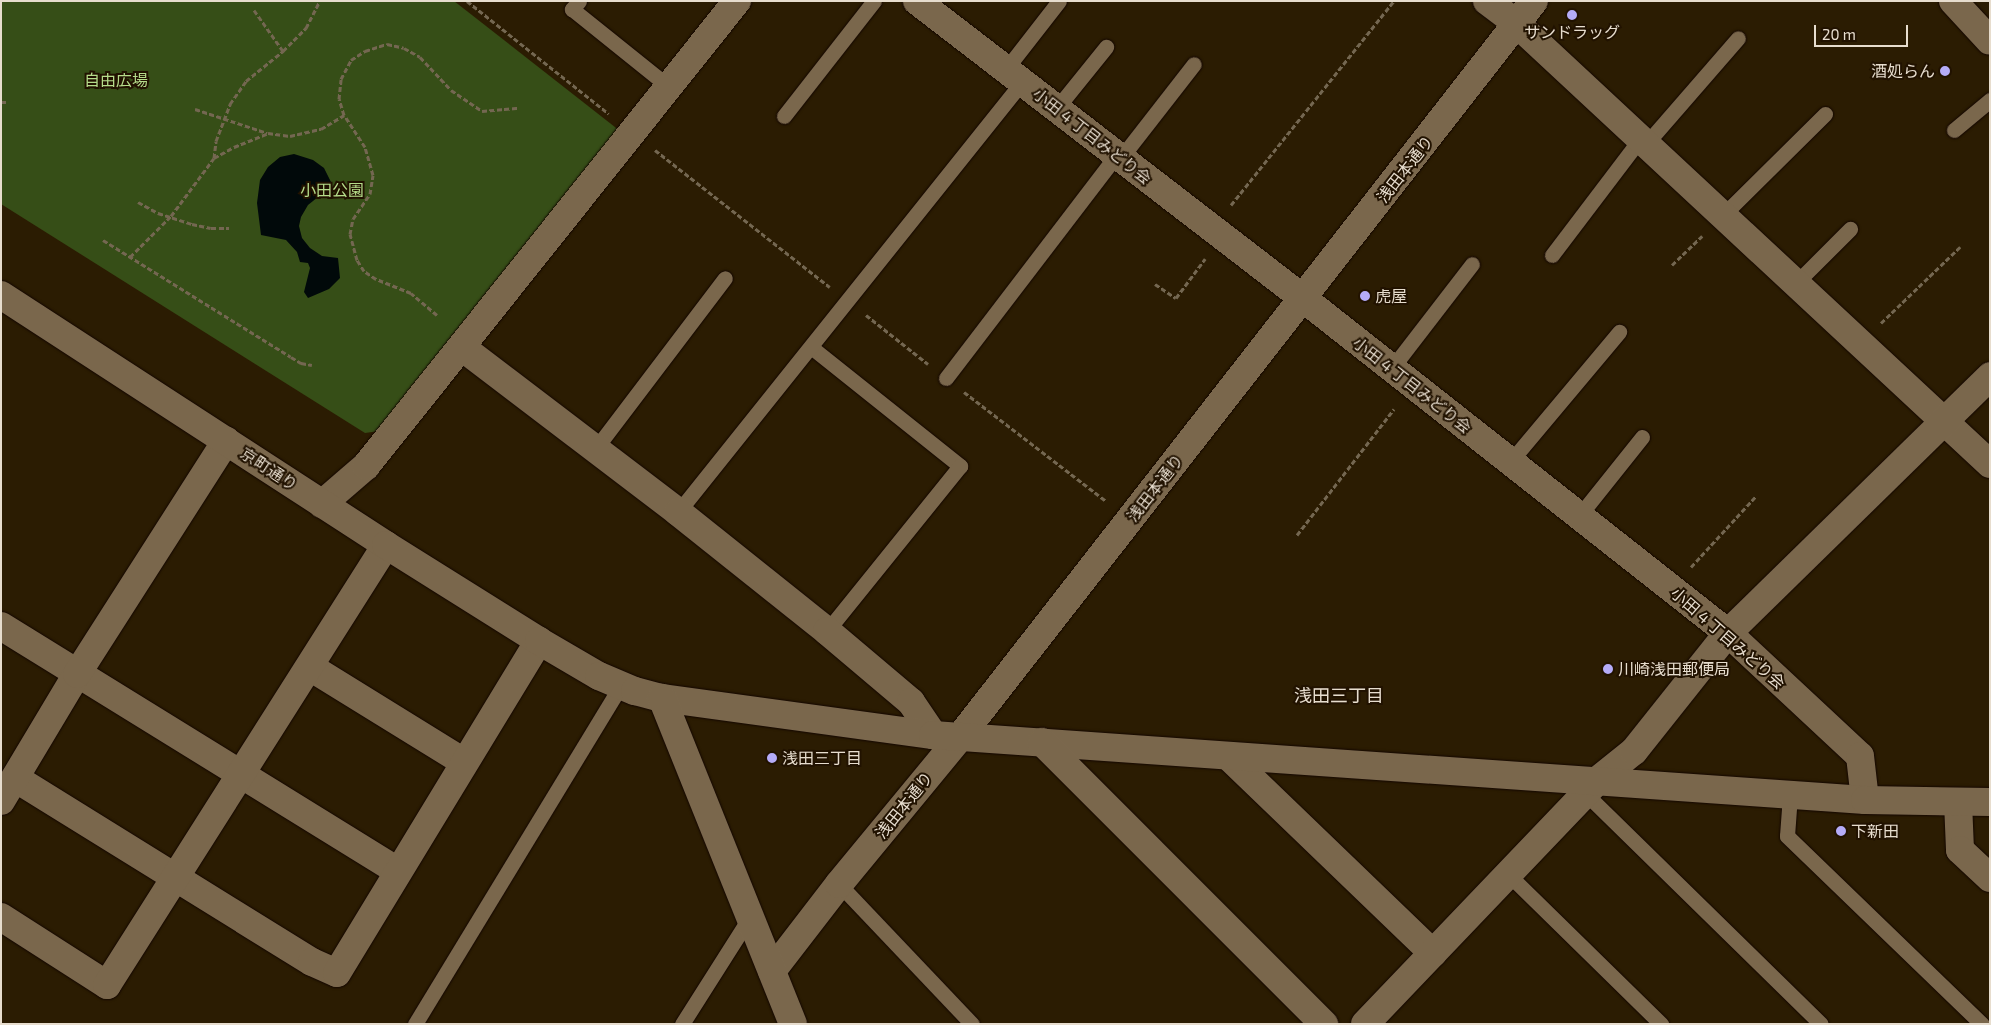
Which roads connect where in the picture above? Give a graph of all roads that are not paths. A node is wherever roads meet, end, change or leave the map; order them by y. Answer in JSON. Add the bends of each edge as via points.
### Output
{"nodes":[{"id":1,"x":579,"y":1,"type":"edge"},
{"id":2,"x":737,"y":1,"type":"edge"},
{"id":3,"x":874,"y":1,"type":"edge"},
{"id":4,"x":917,"y":1,"type":"edge"},
{"id":5,"x":1059,"y":1,"type":"edge"},
{"id":6,"x":1487,"y":1,"type":"edge"},
{"id":7,"x":1534,"y":1,"type":"edge"},
{"id":8,"x":1953,"y":1,"type":"edge"},
{"id":9,"x":1517,"y":24,"type":"junction"},
{"id":10,"x":1738,"y":38,"type":"dead end"},
{"id":11,"x":1990,"y":41,"type":"edge"},
{"id":12,"x":1106,"y":47,"type":"dead end"},
{"id":13,"x":1194,"y":64,"type":"dead end"},
{"id":14,"x":1014,"y":75,"type":"junction"},
{"id":15,"x":669,"y":87,"type":"junction"},
{"id":16,"x":1990,"y":100,"type":"edge"},
{"id":17,"x":1056,"y":108,"type":"junction"},
{"id":18,"x":1825,"y":114,"type":"dead end"},
{"id":19,"x":784,"y":116,"type":"dead end"},
{"id":20,"x":1954,"y":130,"type":"dead end"},
{"id":21,"x":1643,"y":142,"type":"junction"},
{"id":22,"x":1118,"y":157,"type":"junction"},
{"id":23,"x":1722,"y":216,"type":"junction"},
{"id":24,"x":1850,"y":229,"type":"dead end"},
{"id":25,"x":1552,"y":254,"type":"dead end"},
{"id":26,"x":1472,"y":264,"type":"dead end"},
{"id":27,"x":725,"y":278,"type":"dead end"},
{"id":28,"x":1794,"y":284,"type":"junction"},
{"id":29,"x":1,"y":295,"type":"edge"},
{"id":30,"x":1304,"y":299,"type":"junction"},
{"id":31,"x":1619,"y":332,"type":"dead end"},
{"id":32,"x":811,"y":347,"type":"junction"},
{"id":33,"x":463,"y":348,"type":"junction"},
{"id":34,"x":1392,"y":368,"type":"junction"},
{"id":35,"x":1990,"y":376,"type":"edge"},
{"id":36,"x":946,"y":378,"type":"road end"},
{"id":37,"x":1943,"y":422,"type":"junction"},
{"id":38,"x":1642,"y":437,"type":"dead end"},
{"id":39,"x":226,"y":442,"type":"junction"},
{"id":40,"x":596,"y":448,"type":"junction"},
{"id":41,"x":1510,"y":462,"type":"junction"},
{"id":42,"x":1990,"y":464,"type":"edge"},
{"id":43,"x":322,"y":504,"type":"junction"},
{"id":44,"x":678,"y":512,"type":"junction"},
{"id":45,"x":1579,"y":516,"type":"junction"},
{"id":46,"x":386,"y":546,"type":"junction"},
{"id":47,"x":1,"y":626,"type":"edge"},
{"id":48,"x":826,"y":631,"type":"junction"},
{"id":49,"x":1728,"y":633,"type":"junction"},
{"id":50,"x":539,"y":641,"type":"junction"},
{"id":51,"x":310,"y":667,"type":"junction"},
{"id":52,"x":77,"y":674,"type":"junction"},
{"id":53,"x":621,"y":685,"type":"junction"},
{"id":54,"x":662,"y":698,"type":"junction"},
{"id":55,"x":933,"y":735,"type":"junction"},
{"id":56,"x":960,"y":737,"type":"junction"},
{"id":57,"x":1042,"y":742,"type":"junction"},
{"id":58,"x":1229,"y":757,"type":"junction"},
{"id":59,"x":464,"y":762,"type":"junction"},
{"id":60,"x":242,"y":775,"type":"junction"},
{"id":61,"x":1591,"y":787,"type":"junction"},
{"id":62,"x":8,"y":790,"type":"edge"},
{"id":63,"x":1790,"y":794,"type":"junction"},
{"id":64,"x":1865,"y":800,"type":"junction"},
{"id":65,"x":1958,"y":802,"type":"junction"},
{"id":66,"x":1990,"y":802,"type":"edge"},
{"id":67,"x":397,"y":871,"type":"junction"},
{"id":68,"x":1509,"y":874,"type":"junction"},
{"id":69,"x":176,"y":878,"type":"junction"},
{"id":70,"x":1990,"y":878,"type":"edge"},
{"id":71,"x":839,"y":884,"type":"junction"},
{"id":72,"x":1,"y":917,"type":"edge"},
{"id":73,"x":750,"y":917,"type":"junction"},
{"id":74,"x":1433,"y":953,"type":"junction"},
{"id":75,"x":772,"y":971,"type":"junction"},
{"id":76,"x":415,"y":1024,"type":"edge"},
{"id":77,"x":682,"y":1024,"type":"edge"},
{"id":78,"x":793,"y":1024,"type":"edge"},
{"id":79,"x":972,"y":1024,"type":"edge"},
{"id":80,"x":1324,"y":1024,"type":"edge"},
{"id":81,"x":1365,"y":1024,"type":"edge"},
{"id":82,"x":1662,"y":1024,"type":"edge"},
{"id":83,"x":1821,"y":1024,"type":"edge"},
{"id":84,"x":1982,"y":1024,"type":"edge"}],
"edges":[{"from":1,"to":15,"type":"lane","via":[[572,10]]},
{"from":2,"to":15,"type":"street"},
{"from":3,"to":19,"type":"lane"},
{"from":4,"to":14,"type":"street","name":"小田 4 丁目みどり会"},
{"from":5,"to":14,"type":"lane"},
{"from":6,"to":9,"type":"street"},
{"from":7,"to":9,"type":"street","name":"浅田本通り"},
{"from":8,"to":11,"type":"street"},
{"from":9,"to":21,"type":"street"},
{"from":9,"to":30,"type":"street","name":"浅田本通り"},
{"from":10,"to":21,"type":"lane"},
{"from":12,"to":17,"type":"lane"},
{"from":13,"to":22,"type":"lane"},
{"from":14,"to":17,"type":"street","name":"小田 4 丁目みどり会"},
{"from":14,"to":32,"type":"lane"},
{"from":15,"to":33,"type":"street"},
{"from":16,"to":20,"type":"lane"},
{"from":17,"to":22,"type":"street","name":"小田 4 丁目みどり会"},
{"from":18,"to":23,"type":"lane"},
{"from":21,"to":23,"type":"street"},
{"from":21,"to":25,"type":"lane"},
{"from":22,"to":30,"type":"street","name":"小田 4 丁目みどり会"},
{"from":22,"to":36,"type":"lane"},
{"from":23,"to":28,"type":"street"},
{"from":24,"to":28,"type":"lane"},
{"from":26,"to":34,"type":"lane"},
{"from":27,"to":40,"type":"lane"},
{"from":28,"to":37,"type":"street"},
{"from":29,"to":39,"type":"street","name":"京町通り"},
{"from":30,"to":34,"type":"street","name":"小田 4 丁目みどり会"},
{"from":30,"to":56,"type":"street","name":"浅田本通り"},
{"from":31,"to":41,"type":"lane"},
{"from":32,"to":44,"type":"lane"},
{"from":32,"to":48,"type":"lane","via":[[960,466]]},
{"from":33,"to":40,"type":"street"},
{"from":33,"to":43,"type":"street","via":[[366,466]]},
{"from":34,"to":41,"type":"street","name":"小田 4 丁目みどり会"},
{"from":35,"to":37,"type":"street"},
{"from":37,"to":42,"type":"street"},
{"from":37,"to":49,"type":"street"},
{"from":38,"to":45,"type":"lane"},
{"from":39,"to":43,"type":"street","name":"京町通り"},
{"from":39,"to":52,"type":"street"},
{"from":40,"to":44,"type":"street"},
{"from":41,"to":45,"type":"street","name":"小田 4 丁目みどり会"},
{"from":43,"to":46,"type":"street","name":"京町通り"},
{"from":44,"to":48,"type":"street"},
{"from":45,"to":49,"type":"street","name":"小田 4 丁目みどり会"},
{"from":46,"to":50,"type":"street","name":"京町通り"},
{"from":46,"to":51,"type":"street"},
{"from":47,"to":52,"type":"street"},
{"from":48,"to":55,"type":"street","via":[[911,702]]},
{"from":49,"to":61,"type":"street","via":[[1634,751]]},
{"from":49,"to":64,"type":"street","name":"小田 4 丁目みどり会","via":[[1860,756]]},
{"from":50,"to":53,"type":"street","name":"京町通り"},
{"from":50,"to":59,"type":"street"},
{"from":51,"to":59,"type":"street"},
{"from":51,"to":60,"type":"street"},
{"from":52,"to":60,"type":"street"},
{"from":52,"to":62,"type":"street"},
{"from":53,"to":54,"type":"street","name":"京町通り"},
{"from":53,"to":76,"type":"lane"},
{"from":54,"to":55,"type":"street","name":"京町通り"},
{"from":54,"to":73,"type":"street"},
{"from":55,"to":56,"type":"street","name":"京町通り"},
{"from":56,"to":57,"type":"street","name":"京町通り"},
{"from":56,"to":71,"type":"street","name":"浅田本通り"},
{"from":57,"to":58,"type":"street","name":"京町通り"},
{"from":57,"to":80,"type":"street"},
{"from":58,"to":61,"type":"street","name":"京町通り"},
{"from":58,"to":74,"type":"street"},
{"from":59,"to":67,"type":"street"},
{"from":60,"to":67,"type":"street"},
{"from":60,"to":69,"type":"street"},
{"from":61,"to":63,"type":"street","name":"京町通り"},
{"from":61,"to":68,"type":"street"},
{"from":61,"to":83,"type":"lane"},
{"from":62,"to":69,"type":"street"},
{"from":63,"to":64,"type":"street","name":"京町通り"},
{"from":63,"to":84,"type":"lane","via":[[1787,836]]},
{"from":64,"to":65,"type":"street","name":"京町通り"},
{"from":65,"to":66,"type":"street","name":"京町通り"},
{"from":65,"to":70,"type":"street","via":[[1960,850]]},
{"from":67,"to":69,"type":"street","via":[[337,973],[312,962]]},
{"from":68,"to":74,"type":"street"},
{"from":68,"to":82,"type":"lane"},
{"from":69,"to":72,"type":"street","via":[[107,985]]},
{"from":71,"to":75,"type":"street","name":"浅田本通り"},
{"from":71,"to":79,"type":"lane"},
{"from":73,"to":75,"type":"street"},
{"from":73,"to":77,"type":"lane"},
{"from":74,"to":81,"type":"street"},
{"from":75,"to":78,"type":"street"}]}
